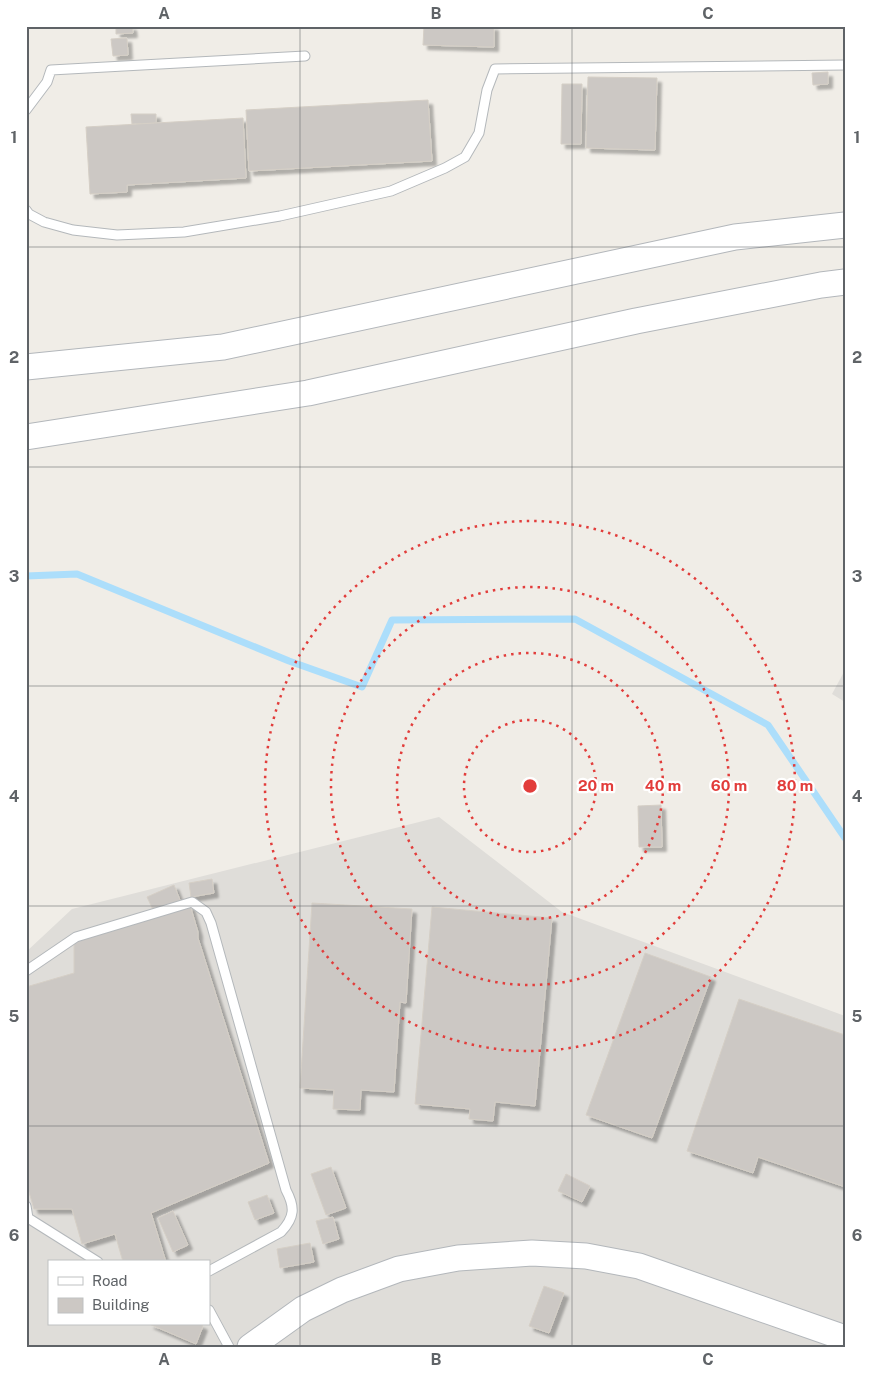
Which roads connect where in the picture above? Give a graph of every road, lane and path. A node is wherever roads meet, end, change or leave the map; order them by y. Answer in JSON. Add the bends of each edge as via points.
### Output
{"nodes":[{"id":1,"x":305,"y":56,"type":"dead end"},
{"id":2,"x":845,"y":65,"type":"edge"},
{"id":3,"x":26,"y":110,"type":"edge"},
{"id":4,"x":26,"y":210,"type":"edge"},
{"id":5,"x":845,"y":225,"type":"edge"},
{"id":6,"x":845,"y":282,"type":"edge"},
{"id":7,"x":26,"y":366,"type":"edge"},
{"id":8,"x":26,"y":437,"type":"edge"},
{"id":9,"x":26,"y":971,"type":"edge"},
{"id":10,"x":26,"y":1206,"type":"edge"},
{"id":11,"x":95,"y":1260,"type":"edge"},
{"id":12,"x":210,"y":1270,"type":"edge"},
{"id":13,"x":210,"y":1312,"type":"edge"},
{"id":14,"x":845,"y":1338,"type":"edge"},
{"id":15,"x":230,"y":1347,"type":"edge"},
{"id":16,"x":250,"y":1347,"type":"edge"}],
"edges":[{"from":1,"to":3,"type":"lane","via":[[50,70],[47,82]]},
{"from":2,"to":4,"type":"lane","via":[[495,69],[487,90],[479,133],[465,157],[391,191],[280,216],[184,232],[117,235],[74,230],[44,222]]},
{"from":5,"to":7,"type":"street","via":[[735,237],[223,348]]},
{"from":6,"to":8,"type":"street","via":[[636,321],[308,393]]},
{"from":9,"to":12,"type":"lane","via":[[76,936],[192,902],[206,912],[286,1190],[293,1203],[290,1222],[282,1232]]},
{"from":10,"to":11,"type":"lane","via":[[28,1218]]},
{"from":13,"to":15,"type":"lane"},
{"from":14,"to":16,"type":"street","via":[[639,1266],[586,1256],[532,1253],[458,1258],[398,1269],[303,1309]]}]}
